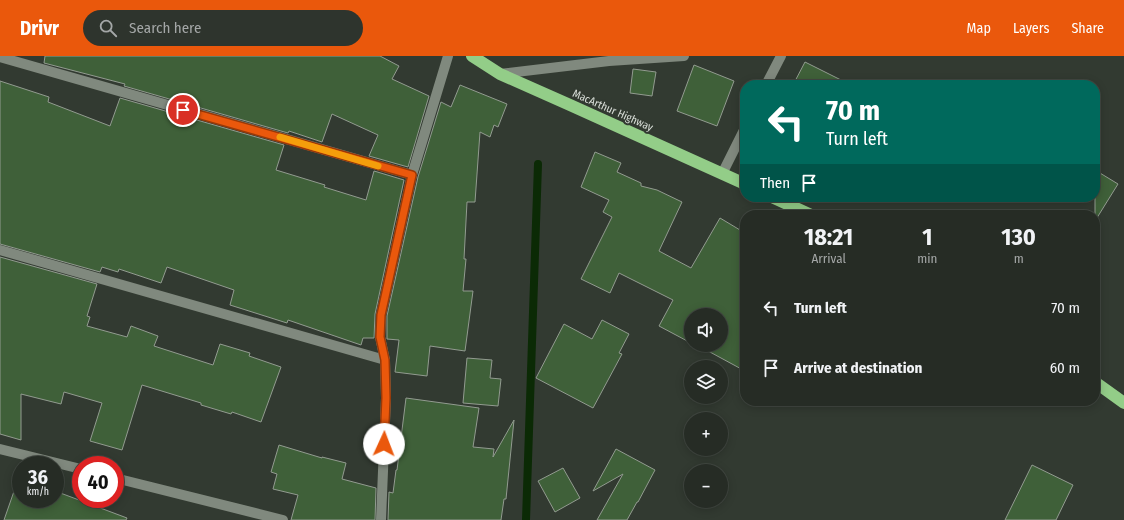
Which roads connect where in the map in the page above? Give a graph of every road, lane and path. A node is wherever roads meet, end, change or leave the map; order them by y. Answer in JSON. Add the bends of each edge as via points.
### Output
{"nodes":[{"id":1,"x":448,"y":56,"type":"edge"},
{"id":2,"x":472,"y":56,"type":"edge"},
{"id":3,"x":684,"y":56,"type":"edge"},
{"id":4,"x":781,"y":56,"type":"edge"},
{"id":5,"x":0,"y":57,"type":"edge"},
{"id":6,"x":500,"y":74,"type":"junction"},
{"id":7,"x":769,"y":80,"type":"edge"},
{"id":8,"x":740,"y":138,"type":"edge"},
{"id":9,"x":722,"y":174,"type":"junction"},
{"id":10,"x":412,"y":175,"type":"junction"},
{"id":11,"x":740,"y":182,"type":"edge"},
{"id":12,"x":783,"y":202,"type":"edge"},
{"id":13,"x":800,"y":210,"type":"edge"},
{"id":14,"x":0,"y":250,"type":"edge"},
{"id":15,"x":385,"y":360,"type":"junction"},
{"id":16,"x":1100,"y":386,"type":"edge"},
{"id":17,"x":1124,"y":403,"type":"edge"},
{"id":18,"x":0,"y":449,"type":"edge"},
{"id":19,"x":72,"y":467,"type":"edge"},
{"id":20,"x":124,"y":480,"type":"edge"},
{"id":21,"x":283,"y":520,"type":"edge"},
{"id":22,"x":381,"y":520,"type":"edge"}],
"edges":[{"from":1,"to":10,"type":"street"},
{"from":2,"to":6,"type":"highway","name":"MacArthur Highway"},
{"from":3,"to":6,"type":"street","via":[[609,61]]},
{"from":4,"to":7,"type":"street"},
{"from":5,"to":10,"type":"street"},
{"from":6,"to":9,"type":"highway","name":"MacArthur Highway"},
{"from":8,"to":9,"type":"street"},
{"from":9,"to":11,"type":"highway","name":"MacArthur Highway"},
{"from":10,"to":15,"type":"street","via":[[381,315],[380,337]]},
{"from":12,"to":13,"type":"highway"},
{"from":14,"to":15,"type":"street"},
{"from":15,"to":22,"type":"street"},
{"from":16,"to":17,"type":"highway"},
{"from":18,"to":19,"type":"street"},
{"from":20,"to":21,"type":"street"}]}
